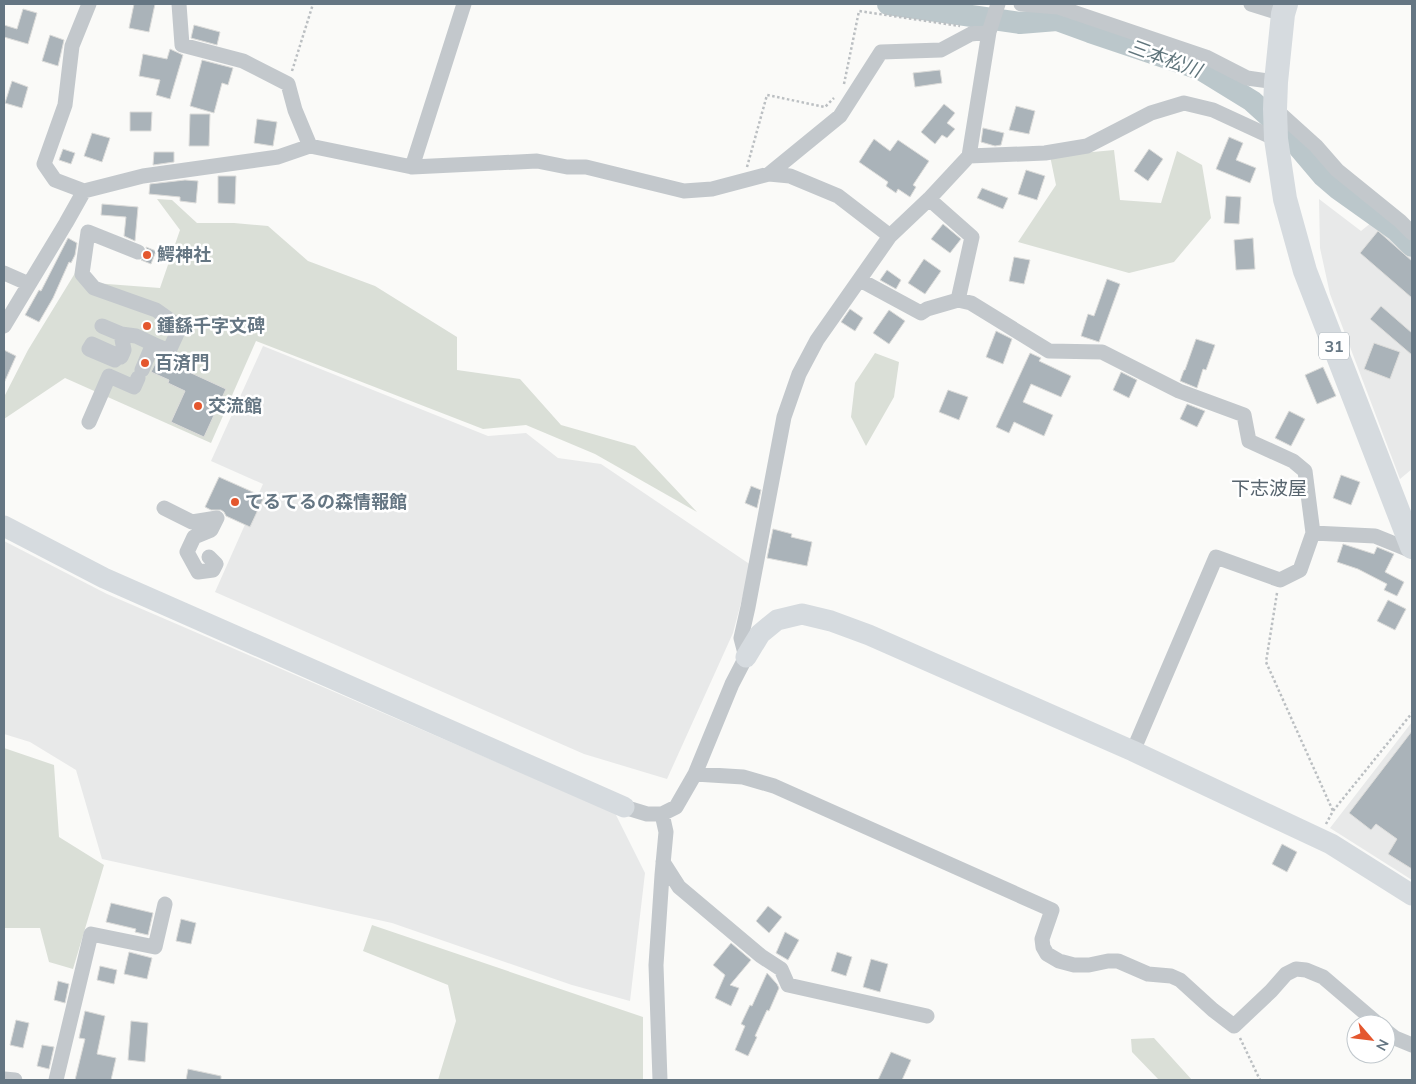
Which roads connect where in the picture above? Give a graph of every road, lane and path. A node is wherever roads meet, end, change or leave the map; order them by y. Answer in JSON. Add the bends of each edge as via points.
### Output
{"nodes":[{"id":1,"x":89,"y":4,"type":"edge"},
{"id":2,"x":179,"y":4,"type":"edge"},
{"id":3,"x":313,"y":4,"type":"edge"},
{"id":4,"x":464,"y":4,"type":"edge"},
{"id":5,"x":998,"y":4,"type":"edge"},
{"id":6,"x":1021,"y":4,"type":"edge"},
{"id":7,"x":1251,"y":4,"type":"edge"},
{"id":8,"x":1284,"y":9,"type":"edge"},
{"id":9,"x":989,"y":32,"type":"junction"},
{"id":10,"x":971,"y":34,"type":"junction"},
{"id":11,"x":1276,"y":82,"type":"junction"},
{"id":12,"x":288,"y":84,"type":"junction"},
{"id":13,"x":842,"y":91,"type":"dead end"},
{"id":14,"x":836,"y":96,"type":"dead end"},
{"id":15,"x":1275,"y":109,"type":"junction"},
{"id":16,"x":1276,"y":139,"type":"junction"},
{"id":17,"x":310,"y":146,"type":"junction"},
{"id":18,"x":969,"y":156,"type":"junction"},
{"id":19,"x":412,"y":167,"type":"junction"},
{"id":20,"x":768,"y":174,"type":"junction"},
{"id":21,"x":744,"y":180,"type":"junction"},
{"id":22,"x":84,"y":191,"type":"junction"},
{"id":23,"x":929,"y":199,"type":"junction"},
{"id":24,"x":1412,"y":233,"type":"edge"},
{"id":25,"x":890,"y":236,"type":"junction"},
{"id":26,"x":138,"y":252,"type":"dead end"},
{"id":27,"x":4,"y":273,"type":"edge"},
{"id":28,"x":860,"y":280,"type":"junction"},
{"id":29,"x":29,"y":284,"type":"junction"},
{"id":30,"x":958,"y":300,"type":"junction"},
{"id":31,"x":4,"y":326,"type":"edge"},
{"id":32,"x":102,"y":326,"type":"dead end"},
{"id":33,"x":121,"y":334,"type":"junction"},
{"id":34,"x":153,"y":344,"type":"junction"},
{"id":35,"x":115,"y":360,"type":"dead end"},
{"id":36,"x":89,"y":422,"type":"dead end"},
{"id":37,"x":164,"y":508,"type":"dead end"},
{"id":38,"x":4,"y":526,"type":"edge"},
{"id":39,"x":1313,"y":533,"type":"junction"},
{"id":40,"x":1412,"y":547,"type":"edge"},
{"id":41,"x":1412,"y":551,"type":"edge"},
{"id":42,"x":209,"y":557,"type":"dead end"},
{"id":43,"x":1280,"y":580,"type":"junction"},
{"id":44,"x":746,"y":657,"type":"junction"},
{"id":45,"x":1412,"y":713,"type":"edge"},
{"id":46,"x":1133,"y":751,"type":"junction"},
{"id":47,"x":695,"y":774,"type":"junction"},
{"id":48,"x":624,"y":807,"type":"joint"},
{"id":49,"x":1333,"y":811,"type":"junction"},
{"id":50,"x":662,"y":814,"type":"junction"},
{"id":51,"x":1318,"y":838,"type":"junction"},
{"id":52,"x":663,"y":862,"type":"junction"},
{"id":53,"x":1412,"y":895,"type":"edge"},
{"id":54,"x":165,"y":904,"type":"dead end"},
{"id":55,"x":1366,"y":1014,"type":"edge"},
{"id":56,"x":927,"y":1016,"type":"dead end"},
{"id":57,"x":1234,"y":1026,"type":"junction"},
{"id":58,"x":1396,"y":1038,"type":"edge"},
{"id":59,"x":1412,"y":1045,"type":"edge"},
{"id":60,"x":4,"y":1079,"type":"edge"},
{"id":61,"x":15,"y":1080,"type":"edge"},
{"id":62,"x":56,"y":1080,"type":"edge"},
{"id":63,"x":660,"y":1080,"type":"edge"},
{"id":64,"x":1260,"y":1080,"type":"edge"}],
"edges":[{"from":1,"to":22,"type":"street","via":[[72,46],[65,105],[44,164],[55,180]]},
{"from":2,"to":12,"type":"street","via":[[182,46],[244,61]]},
{"from":3,"to":12,"type":"path"},
{"from":4,"to":19,"type":"street"},
{"from":5,"to":9,"type":"street"},
{"from":6,"to":11,"type":"street","via":[[1058,7],[1206,57],[1246,78]]},
{"from":7,"to":8,"type":"street"},
{"from":8,"to":11,"type":"main road","number":"31"},
{"from":9,"to":10,"type":"street"},
{"from":9,"to":18,"type":"street"},
{"from":10,"to":13,"type":"path","via":[[959,25],[859,11]]},
{"from":10,"to":20,"type":"street","via":[[941,50],[881,52],[840,116]]},
{"from":11,"to":15,"type":"main road","number":"31"},
{"from":12,"to":17,"type":"street"},
{"from":14,"to":21,"type":"path","via":[[825,107],[767,95]]},
{"from":15,"to":16,"type":"main road","number":"31"},
{"from":15,"to":24,"type":"street","via":[[1338,170]]},
{"from":16,"to":18,"type":"street","via":[[1213,110],[1184,102],[1151,113],[1087,146],[1045,153]]},
{"from":16,"to":40,"type":"main road","number":"31","via":[[1285,199],[1304,272]]},
{"from":17,"to":19,"type":"street"},
{"from":17,"to":22,"type":"street","via":[[278,157],[143,176]]},
{"from":18,"to":23,"type":"street"},
{"from":19,"to":21,"type":"street","via":[[536,161],[586,167],[684,191],[712,189]]},
{"from":20,"to":21,"type":"street"},
{"from":20,"to":25,"type":"street","via":[[790,176],[838,196]]},
{"from":22,"to":29,"type":"street","via":[[71,224]]},
{"from":23,"to":25,"type":"street"},
{"from":23,"to":30,"type":"street","via":[[972,237]]},
{"from":25,"to":28,"type":"street"},
{"from":26,"to":34,"type":"street","via":[[88,232],[82,274],[94,288],[156,310],[180,327],[169,351]]},
{"from":27,"to":29,"type":"street"},
{"from":28,"to":30,"type":"street","via":[[921,313]]},
{"from":28,"to":44,"type":"street","via":[[817,340],[798,374],[784,417],[741,638]]},
{"from":29,"to":31,"type":"street"},
{"from":30,"to":39,"type":"street","via":[[971,303],[1050,350],[1102,352],[1179,391],[1244,415],[1248,441],[1293,460],[1305,471]]},
{"from":32,"to":33,"type":"street"},
{"from":33,"to":34,"type":"street","via":[[136,336]]},
{"from":33,"to":35,"type":"street","via":[[124,350],[121,357],[92,344],[89,349]]},
{"from":34,"to":36,"type":"street","via":[[134,387],[109,376]]},
{"from":37,"to":42,"type":"street","via":[[192,522],[217,518],[211,530],[194,538],[187,552],[198,572],[213,570],[216,564]]},
{"from":38,"to":48,"type":"street","via":[[104,578]]},
{"from":39,"to":41,"type":"street","via":[[1375,536]]},
{"from":39,"to":43,"type":"street","via":[[1300,570]]},
{"from":43,"to":46,"type":"street","via":[[1216,557]]},
{"from":43,"to":49,"type":"path","via":[[1266,662]]},
{"from":44,"to":46,"type":"street","via":[[760,634],[777,620],[802,614],[831,621]]},
{"from":44,"to":47,"type":"street"},
{"from":45,"to":49,"type":"path"},
{"from":46,"to":51,"type":"street"},
{"from":47,"to":50,"type":"street","via":[[676,807]]},
{"from":47,"to":57,"type":"street","via":[[743,777],[774,786],[1052,910],[1042,939],[1047,954],[1074,965],[1118,962],[1148,974],[1171,976]]},
{"from":48,"to":50,"type":"street","via":[[647,814]]},
{"from":49,"to":51,"type":"path"},
{"from":50,"to":52,"type":"street","via":[[666,832]]},
{"from":51,"to":53,"type":"street"},
{"from":52,"to":56,"type":"street","via":[[679,887],[781,969],[788,985]]},
{"from":52,"to":63,"type":"street","via":[[656,965]]},
{"from":54,"to":62,"type":"street","via":[[155,947],[90,934]]},
{"from":55,"to":57,"type":"street","via":[[1323,977],[1296,969],[1286,974]]},
{"from":57,"to":64,"type":"path"},
{"from":58,"to":59,"type":"street"},
{"from":60,"to":61,"type":"street"}]}
